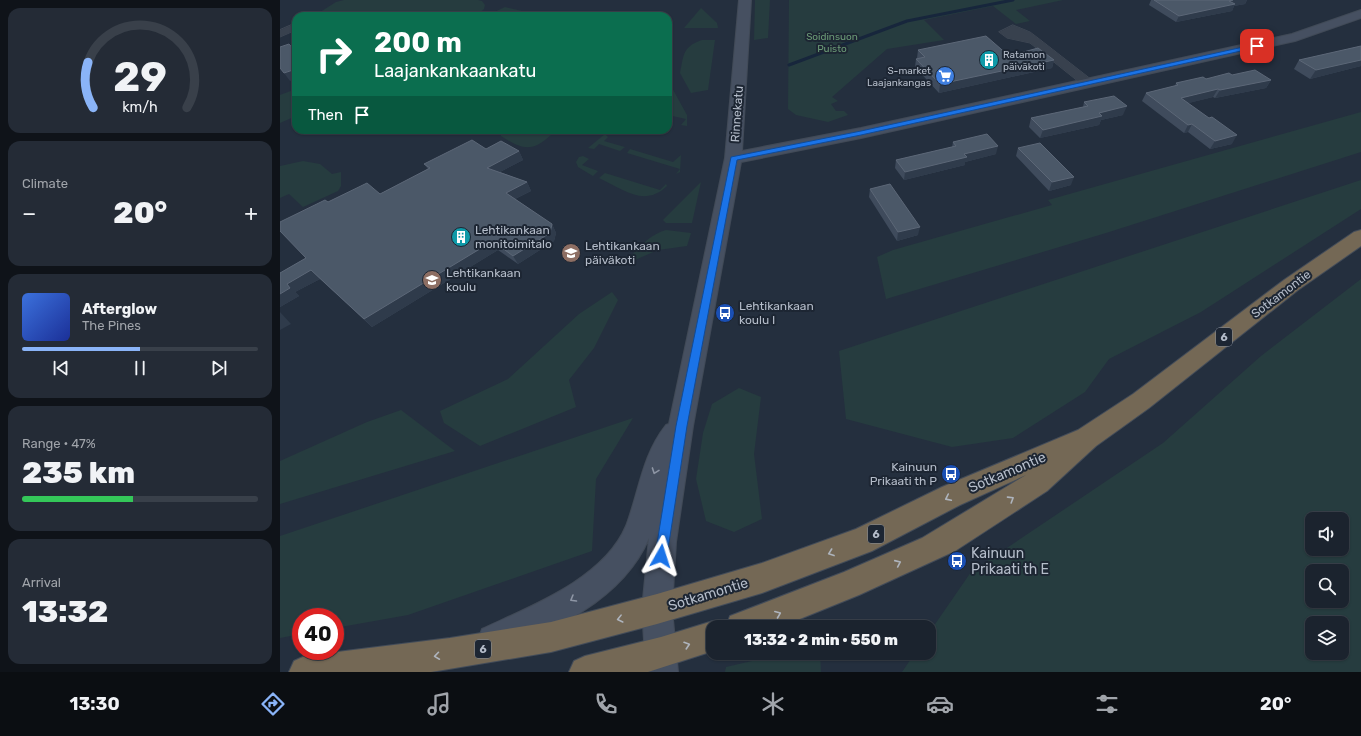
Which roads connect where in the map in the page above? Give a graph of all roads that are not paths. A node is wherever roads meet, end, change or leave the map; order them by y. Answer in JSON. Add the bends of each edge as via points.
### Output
{"nodes":[{"id":1,"x":745,"y":0,"type":"edge"},
{"id":2,"x":1361,"y":14,"type":"edge"},
{"id":3,"x":292,"y":28,"type":"edge"},
{"id":4,"x":280,"y":34,"type":"edge"},
{"id":5,"x":1034,"y":40,"type":"dead end"},
{"id":6,"x":1088,"y":83,"type":"junction"},
{"id":7,"x":733,"y":158,"type":"junction"},
{"id":8,"x":1361,"y":237,"type":"edge"},
{"id":9,"x":682,"y":426,"type":"junction"},
{"id":10,"x":1087,"y":438,"type":"junction"},
{"id":11,"x":657,"y":609,"type":"junction"},
{"id":12,"x":759,"y":620,"type":"edge"},
{"id":13,"x":706,"y":640,"type":"edge"},
{"id":14,"x":470,"y":651,"type":"junction"},
{"id":15,"x":662,"y":663,"type":"edge"},
{"id":16,"x":305,"y":672,"type":"edge"},
{"id":17,"x":585,"y":672,"type":"edge"}],
"edges":[{"from":1,"to":7,"type":"street","name":"Rinnekatu"},
{"from":2,"to":6,"type":"street","via":[[1338,20],[1295,38]]},
{"from":3,"to":4,"type":"street"},
{"from":5,"to":6,"type":"street"},
{"from":6,"to":7,"type":"street"},
{"from":7,"to":9,"type":"street","name":"Rinnekatu"},
{"from":8,"to":10,"type":"highway","name":"Sotkamontie","number":"6","via":[[1291,285],[1141,401]]},
{"from":9,"to":11,"type":"street","name":"Rinnekatu","via":[[662,542]]},
{"from":9,"to":14,"type":"street","one_way":true,"via":[[670,439],[654,471],[644,511],[631,545],[612,570],[586,592]]},
{"from":10,"to":11,"type":"highway","name":"Sotkamontie","number":"6","one_way":true,"via":[[951,496],[862,541],[762,578]]},
{"from":12,"to":10,"type":"highway","name":"Sotkamontie","number":"6","one_way":true,"via":[[849,585],[932,548],[1038,482]]},
{"from":11,"to":14,"type":"highway","name":"Sotkamontie","number":"6","one_way":true,"via":[[551,637]]},
{"from":11,"to":15,"type":"street","name":"Rinnekatu"},
{"from":15,"to":13,"type":"highway","one_way":true},
{"from":14,"to":16,"type":"highway","name":"Sotkamontie","number":"6","one_way":true},
{"from":15,"to":17,"type":"highway"}]}
